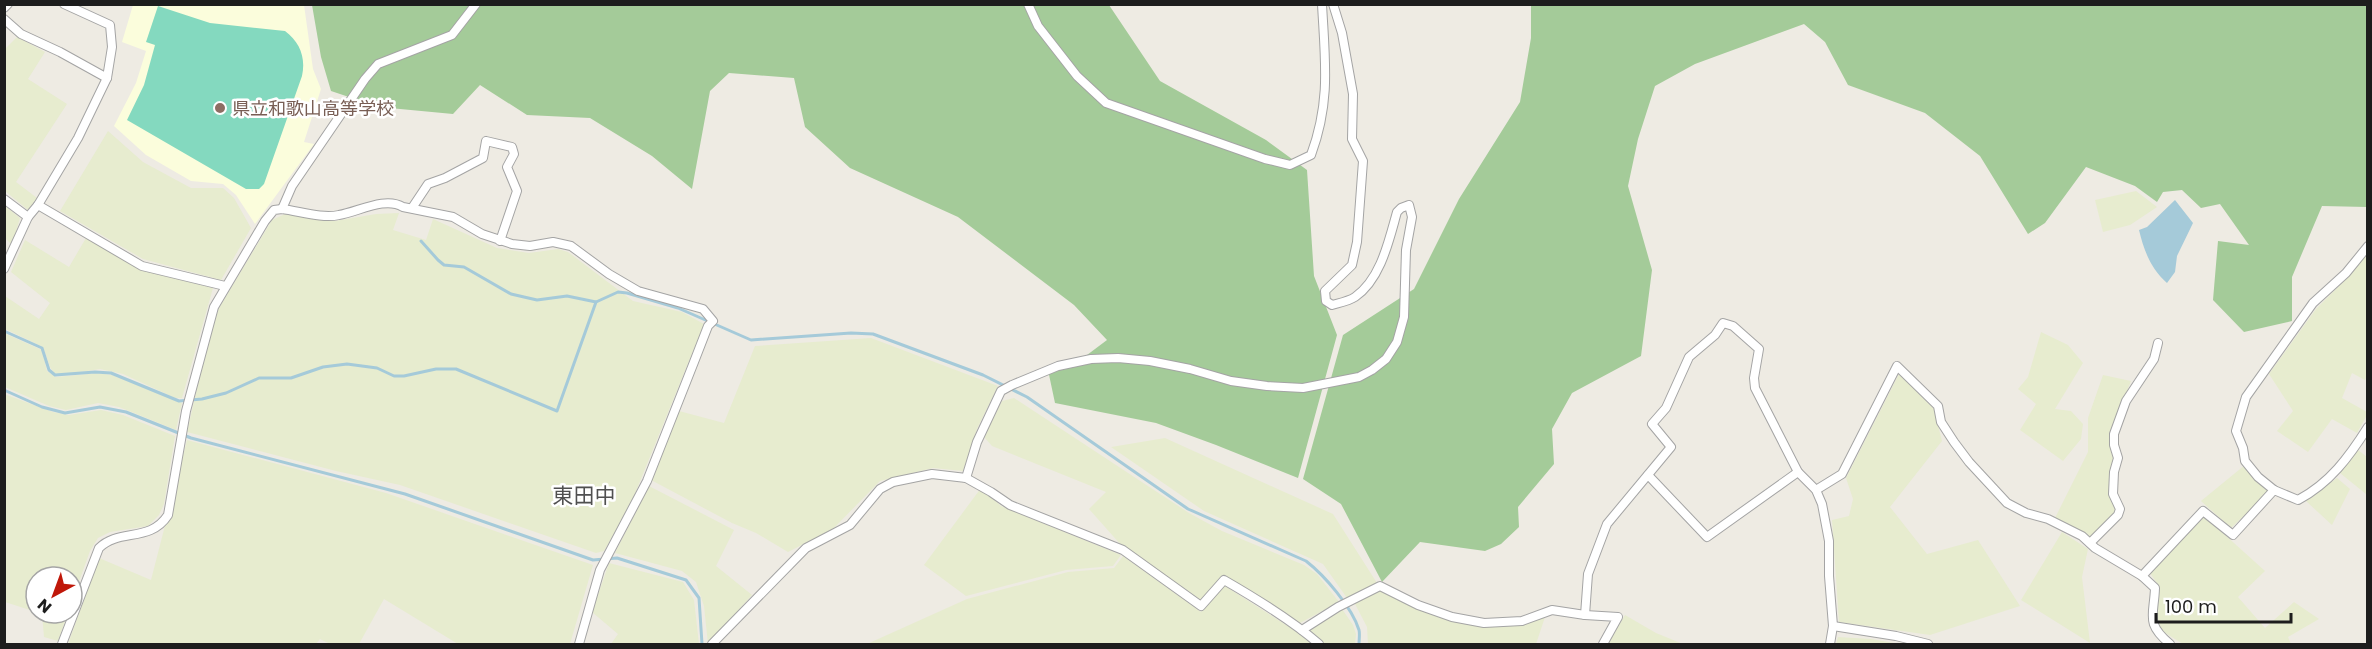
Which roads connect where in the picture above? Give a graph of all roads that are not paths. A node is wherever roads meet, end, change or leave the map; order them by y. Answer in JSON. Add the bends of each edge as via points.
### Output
{"nodes":[{"id":1,"x":64,"y":4,"type":"edge"},
{"id":2,"x":476,"y":4,"type":"edge"},
{"id":3,"x":1028,"y":4,"type":"edge"},
{"id":4,"x":1322,"y":4,"type":"edge"},
{"id":5,"x":1332,"y":4,"type":"edge"},
{"id":6,"x":4,"y":19,"type":"edge"},
{"id":7,"x":107,"y":78,"type":"junction"},
{"id":8,"x":4,"y":199,"type":"edge"},
{"id":9,"x":38,"y":205,"type":"junction"},
{"id":10,"x":412,"y":208,"type":"junction"},
{"id":11,"x":282,"y":209,"type":"junction"},
{"id":12,"x":27,"y":217,"type":"junction"},
{"id":13,"x":500,"y":241,"type":"junction"},
{"id":14,"x":2367,"y":246,"type":"edge"},
{"id":15,"x":4,"y":269,"type":"edge"},
{"id":16,"x":225,"y":286,"type":"junction"},
{"id":17,"x":2158,"y":343,"type":"dead end"},
{"id":18,"x":2367,"y":427,"type":"edge"},
{"id":19,"x":1798,"y":472,"type":"junction"},
{"id":20,"x":1648,"y":475,"type":"junction"},
{"id":21,"x":966,"y":478,"type":"junction"},
{"id":22,"x":1816,"y":490,"type":"junction"},
{"id":23,"x":2274,"y":490,"type":"junction"},
{"id":24,"x":2090,"y":543,"type":"junction"},
{"id":25,"x":2142,"y":576,"type":"junction"},
{"id":26,"x":1585,"y":615,"type":"junction"},
{"id":27,"x":1833,"y":626,"type":"junction"},
{"id":28,"x":1302,"y":630,"type":"junction"},
{"id":29,"x":62,"y":645,"type":"edge"},
{"id":30,"x":579,"y":645,"type":"edge"},
{"id":31,"x":712,"y":645,"type":"edge"},
{"id":32,"x":1318,"y":645,"type":"edge"},
{"id":33,"x":1603,"y":645,"type":"edge"},
{"id":34,"x":1830,"y":645,"type":"edge"},
{"id":35,"x":1928,"y":645,"type":"edge"},
{"id":36,"x":2170,"y":645,"type":"edge"}],
"edges":[{"from":1,"to":7,"type":"street","via":[[110,25]]},
{"from":2,"to":11,"type":"street","via":[[452,35],[378,64],[292,186]]},
{"from":3,"to":4,"type":"street","via":[[1038,26],[1077,76],[1106,103],[1290,165],[1311,155],[1325,104]]},
{"from":5,"to":21,"type":"street","via":[[1342,33],[1353,94],[1352,139],[1363,161],[1352,265],[1325,291],[1326,301],[1332,305],[1355,297],[1372,278],[1397,212],[1409,205],[1412,217],[1406,250],[1404,317],[1386,359],[1359,377],[1303,388],[1231,381],[1191,369],[1129,359],[1090,359],[1058,366],[1001,391],[977,442]]},
{"from":6,"to":7,"type":"street","via":[[21,34]]},
{"from":7,"to":9,"type":"street","via":[[78,138]]},
{"from":8,"to":12,"type":"street"},
{"from":9,"to":12,"type":"street"},
{"from":9,"to":16,"type":"street","via":[[142,266]]},
{"from":10,"to":11,"type":"street","via":[[385,203],[336,216]]},
{"from":10,"to":13,"type":"street","via":[[453,217]]},
{"from":10,"to":13,"type":"street","via":[[428,184],[483,158],[486,141],[512,147],[514,154],[507,167],[517,191]]},
{"from":11,"to":16,"type":"street","via":[[274,210],[265,221]]},
{"from":12,"to":15,"type":"street"},
{"from":13,"to":30,"type":"street","via":[[571,246],[638,291],[703,309],[712,321],[647,481],[600,570]]},
{"from":14,"to":23,"type":"street","via":[[2346,273],[2313,303],[2242,406],[2236,431],[2245,461]]},
{"from":16,"to":29,"type":"street","via":[[204,338],[186,411],[168,515],[147,533],[106,541],[99,548]]},
{"from":17,"to":24,"type":"street","via":[[2154,359],[2126,401],[2114,434],[2118,458],[2113,494],[2120,509],[2118,515]]},
{"from":18,"to":23,"type":"street","via":[[2347,459],[2323,485],[2298,500]]},
{"from":19,"to":20,"type":"street","via":[[1707,537]]},
{"from":19,"to":20,"type":"street","via":[[1755,388],[1759,349],[1733,326],[1723,323],[1689,357],[1666,408],[1652,424],[1671,447]]},
{"from":19,"to":22,"type":"street"},
{"from":20,"to":26,"type":"street","via":[[1607,524],[1588,574]]},
{"from":21,"to":28,"type":"street","via":[[1010,506],[1123,550],[1202,606],[1224,580]]},
{"from":21,"to":31,"type":"street","via":[[932,474],[893,482],[880,489],[850,525],[806,548]]},
{"from":22,"to":24,"type":"street","via":[[1842,474],[1897,366],[1938,406],[1941,422],[1954,442],[2007,503],[2048,519]]},
{"from":22,"to":27,"type":"street","via":[[1829,541]]},
{"from":23,"to":25,"type":"street","via":[[2233,535],[2203,511]]},
{"from":24,"to":25,"type":"street"},
{"from":25,"to":36,"type":"street","via":[[2155,588],[2151,619]]},
{"from":26,"to":28,"type":"street","via":[[1552,610],[1522,621],[1484,623],[1426,608],[1380,586]]},
{"from":26,"to":33,"type":"street","via":[[1618,617]]},
{"from":27,"to":34,"type":"street"},
{"from":27,"to":35,"type":"street"},
{"from":28,"to":32,"type":"street"}]}
